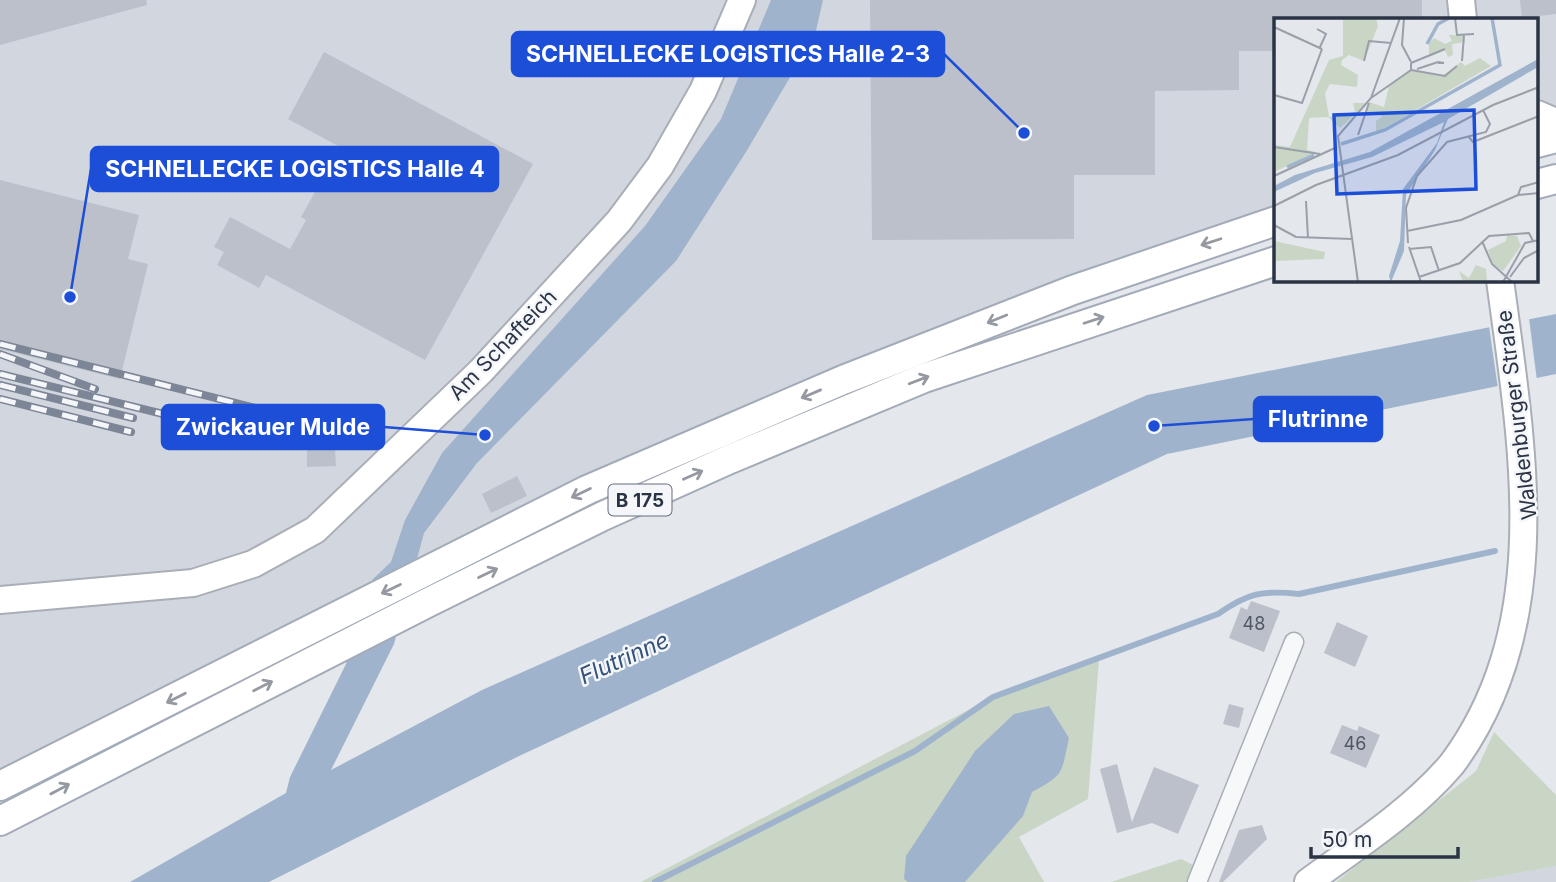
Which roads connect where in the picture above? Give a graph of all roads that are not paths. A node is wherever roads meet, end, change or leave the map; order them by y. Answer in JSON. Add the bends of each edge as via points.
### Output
{"nodes":[{"id":1,"x":741,"y":0,"type":"edge"},
{"id":2,"x":1461,"y":0,"type":"edge"},
{"id":3,"x":1463,"y":18,"type":"edge"},
{"id":4,"x":1538,"y":114,"type":"edge"},
{"id":5,"x":1556,"y":122,"type":"edge"},
{"id":6,"x":1556,"y":138,"type":"edge"},
{"id":7,"x":1538,"y":143,"type":"edge"},
{"id":8,"x":1556,"y":179,"type":"edge"},
{"id":9,"x":1538,"y":184,"type":"edge"},
{"id":10,"x":1274,"y":222,"type":"edge"},
{"id":11,"x":1274,"y":262,"type":"edge"},
{"id":12,"x":1500,"y":282,"type":"edge"},
{"id":13,"x":0,"y":600,"type":"edge"},
{"id":14,"x":1293,"y":642,"type":"dead end"},
{"id":15,"x":0,"y":786,"type":"edge"},
{"id":16,"x":0,"y":821,"type":"edge"},
{"id":17,"x":1197,"y":882,"type":"edge"},
{"id":18,"x":1308,"y":882,"type":"edge"}],
"edges":[{"from":1,"to":13,"type":"street","name":"Am Schafteich","via":[[703,91],[660,166],[619,221],[481,371],[315,530],[253,564],[193,583]]},
{"from":2,"to":3,"type":"street"},
{"from":4,"to":5,"type":"street"},
{"from":6,"to":7,"type":"main road"},
{"from":8,"to":9,"type":"main road"},
{"from":10,"to":15,"type":"main road","number":"B 175","one_way":true,"via":[[1073,290],[843,380],[587,490]]},
{"from":16,"to":11,"type":"main road","number":"B 175","one_way":true,"via":[[603,516],[868,400],[983,357]]},
{"from":12,"to":18,"type":"street","name":"Waldenburger Straße","via":[[1529,494],[1529,583],[1517,649],[1493,707],[1452,765],[1403,812]]},
{"from":14,"to":17,"type":"street"}]}
